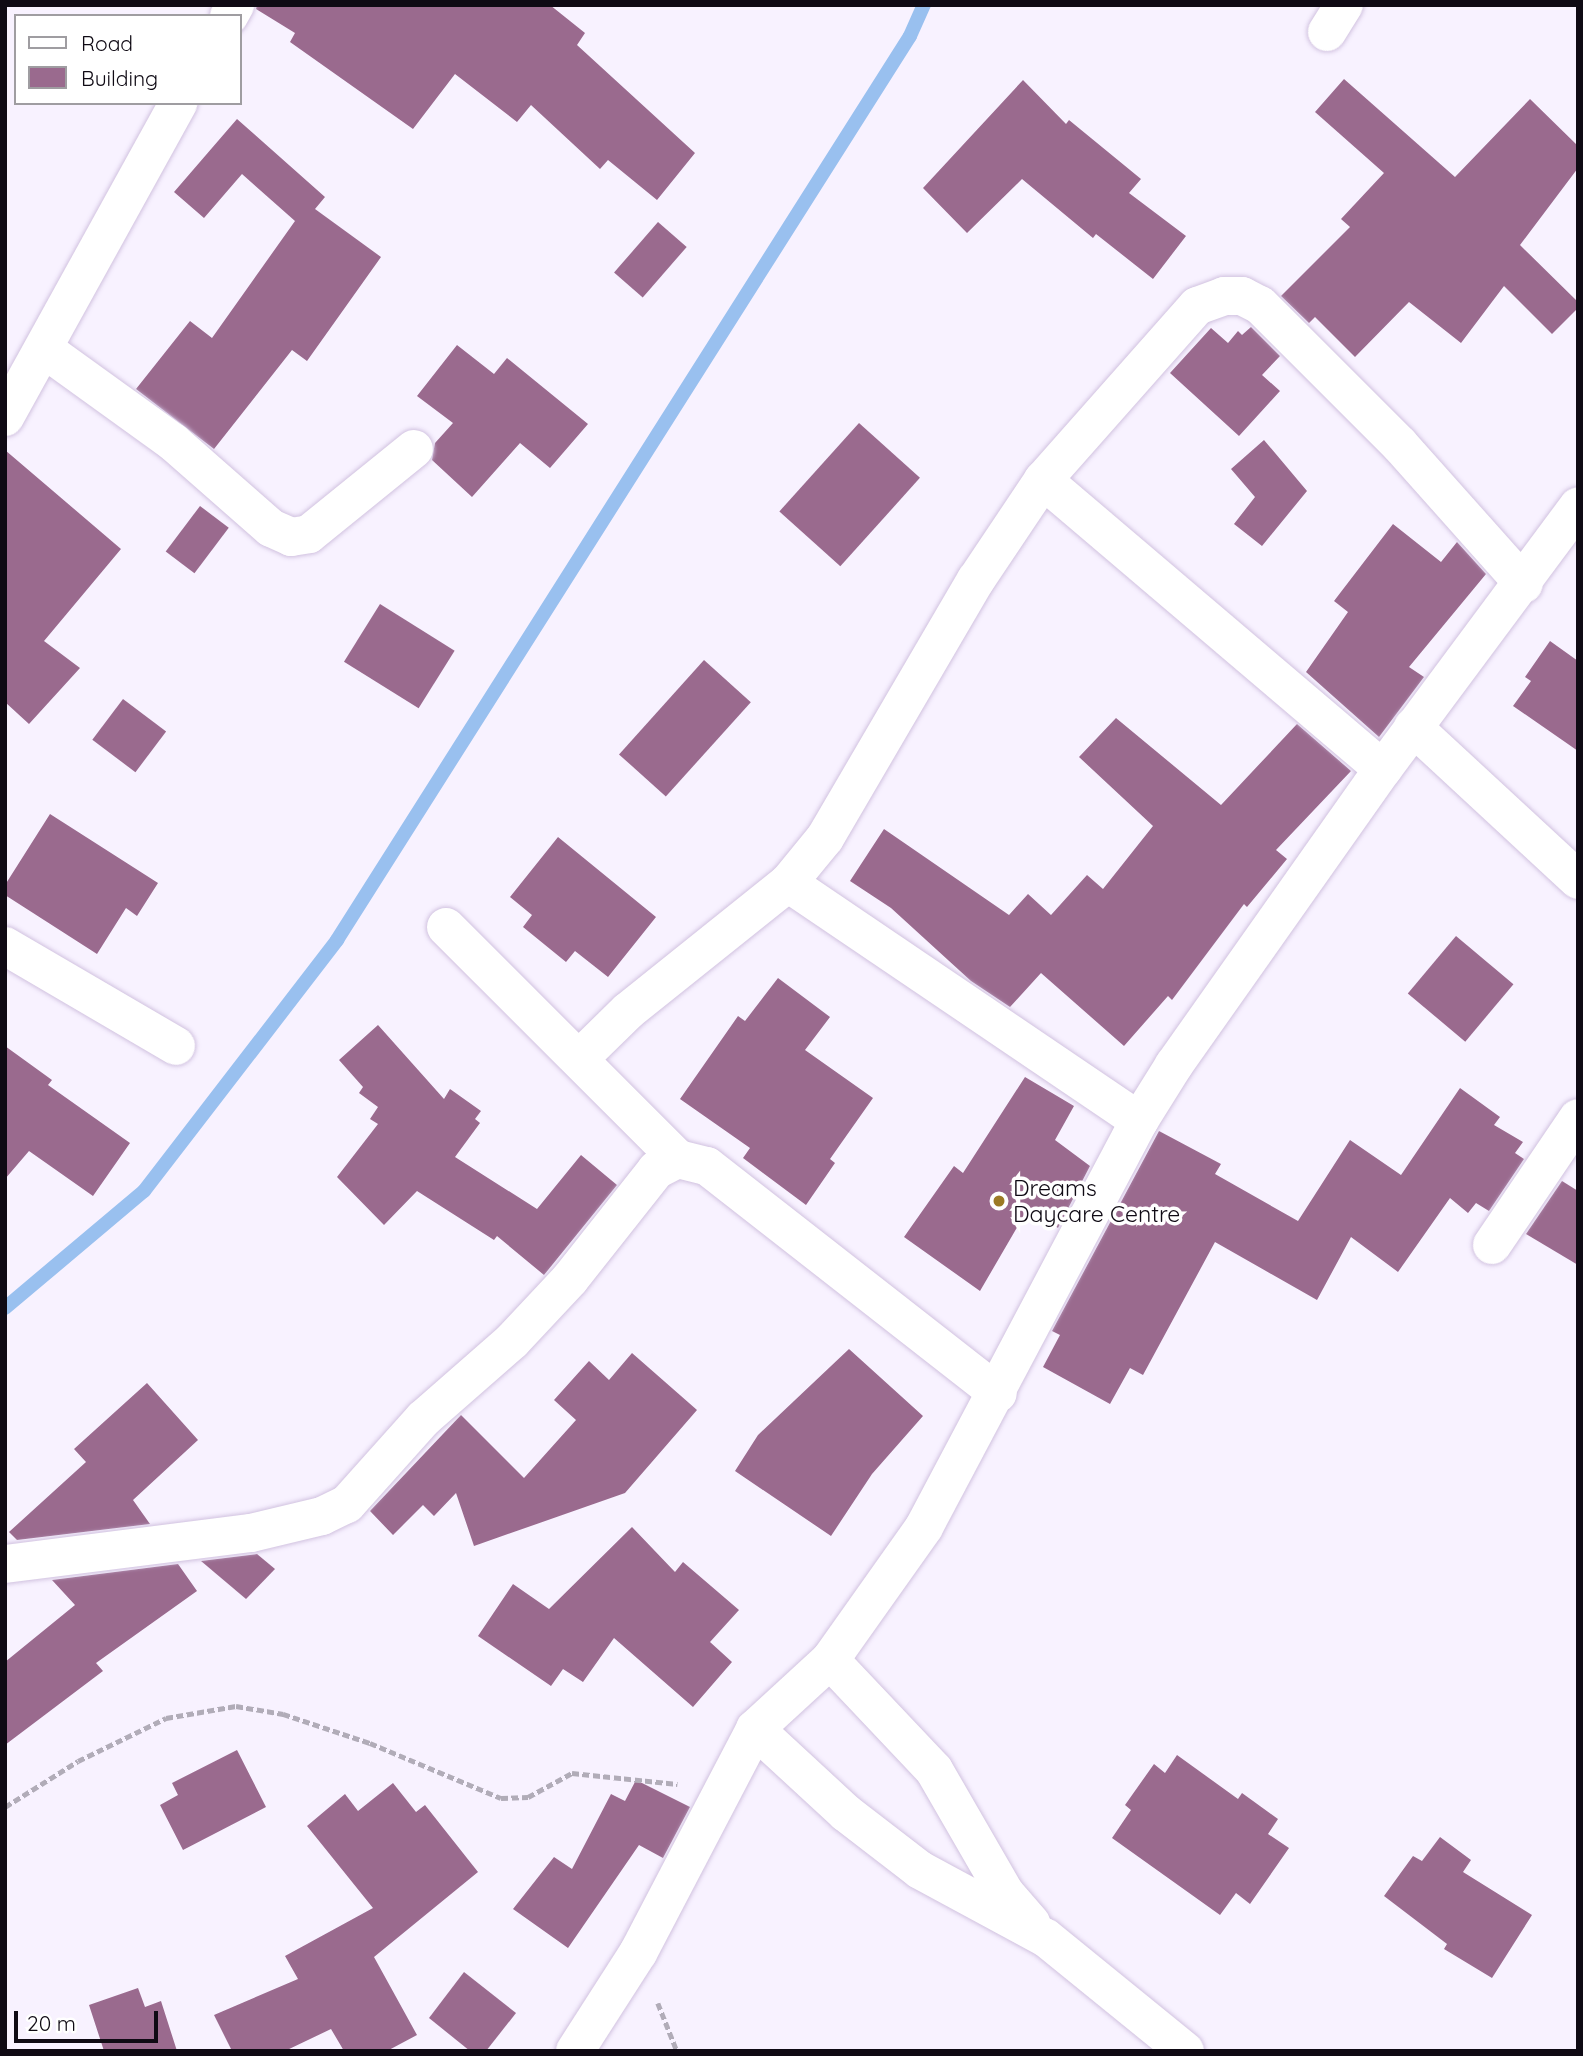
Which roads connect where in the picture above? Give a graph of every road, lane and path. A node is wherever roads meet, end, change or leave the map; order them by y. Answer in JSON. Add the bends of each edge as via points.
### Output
{"nodes":[{"id":1,"x":177,"y":105,"type":"edge"},
{"id":2,"x":44,"y":349,"type":"junction"},
{"id":3,"x":5,"y":417,"type":"edge"},
{"id":4,"x":414,"y":449,"type":"dead end"},
{"id":5,"x":1043,"y":480,"type":"junction"},
{"id":6,"x":1578,"y":506,"type":"edge"},
{"id":7,"x":1524,"y":584,"type":"junction"},
{"id":8,"x":1413,"y":727,"type":"junction"},
{"id":9,"x":1383,"y":769,"type":"junction"},
{"id":10,"x":1578,"y":880,"type":"edge"},
{"id":11,"x":788,"y":883,"type":"junction"},
{"id":12,"x":446,"y":927,"type":"dead end"},
{"id":13,"x":5,"y":946,"type":"edge"},
{"id":14,"x":176,"y":1046,"type":"dead end"},
{"id":15,"x":580,"y":1058,"type":"junction"},
{"id":16,"x":1578,"y":1118,"type":"edge"},
{"id":17,"x":1139,"y":1121,"type":"junction"},
{"id":18,"x":678,"y":1159,"type":"junction"},
{"id":19,"x":1492,"y":1245,"type":"dead end"},
{"id":20,"x":998,"y":1393,"type":"junction"},
{"id":21,"x":5,"y":1564,"type":"edge"},
{"id":22,"x":830,"y":1660,"type":"junction"},
{"id":23,"x":755,"y":1729,"type":"junction"},
{"id":24,"x":723,"y":1791,"type":"junction"},
{"id":25,"x":5,"y":1807,"type":"edge"},
{"id":26,"x":1045,"y":1938,"type":"junction"},
{"id":27,"x":575,"y":2051,"type":"edge"},
{"id":28,"x":1185,"y":2051,"type":"edge"}],
"edges":[{"from":1,"to":2,"type":"street"},
{"from":2,"to":3,"type":"street"},
{"from":2,"to":4,"type":"street","via":[[173,442],[271,528],[291,537],[309,534]]},
{"from":5,"to":7,"type":"street","via":[[1197,306],[1224,296],[1242,296],[1260,305],[1400,445]]},
{"from":5,"to":9,"type":"street"},
{"from":5,"to":11,"type":"street","via":[[976,580],[825,838]]},
{"from":6,"to":7,"type":"street"},
{"from":7,"to":8,"type":"street"},
{"from":8,"to":9,"type":"street"},
{"from":8,"to":10,"type":"street"},
{"from":9,"to":17,"type":"street"},
{"from":11,"to":15,"type":"street","via":[[628,1011]]},
{"from":11,"to":17,"type":"street"},
{"from":12,"to":15,"type":"street"},
{"from":13,"to":14,"type":"street"},
{"from":15,"to":18,"type":"street"},
{"from":16,"to":19,"type":"street"},
{"from":17,"to":20,"type":"street"},
{"from":18,"to":20,"type":"street","via":[[707,1166]]},
{"from":18,"to":21,"type":"street","via":[[656,1170],[570,1279],[512,1341],[423,1419],[347,1504],[322,1516],[250,1533]]},
{"from":20,"to":22,"type":"street","via":[[923,1527]]},
{"from":22,"to":23,"type":"street"},
{"from":22,"to":26,"type":"street","via":[[934,1770],[1005,1893]]},
{"from":23,"to":24,"type":"street"},
{"from":23,"to":26,"type":"street","via":[[846,1813],[920,1870]]},
{"from":24,"to":25,"type":"path","via":[[572,1773],[528,1797],[501,1798],[370,1743],[283,1714],[236,1706],[166,1718],[78,1761]]},
{"from":24,"to":27,"type":"street","via":[[638,1953]]},
{"from":26,"to":28,"type":"street"}]}
